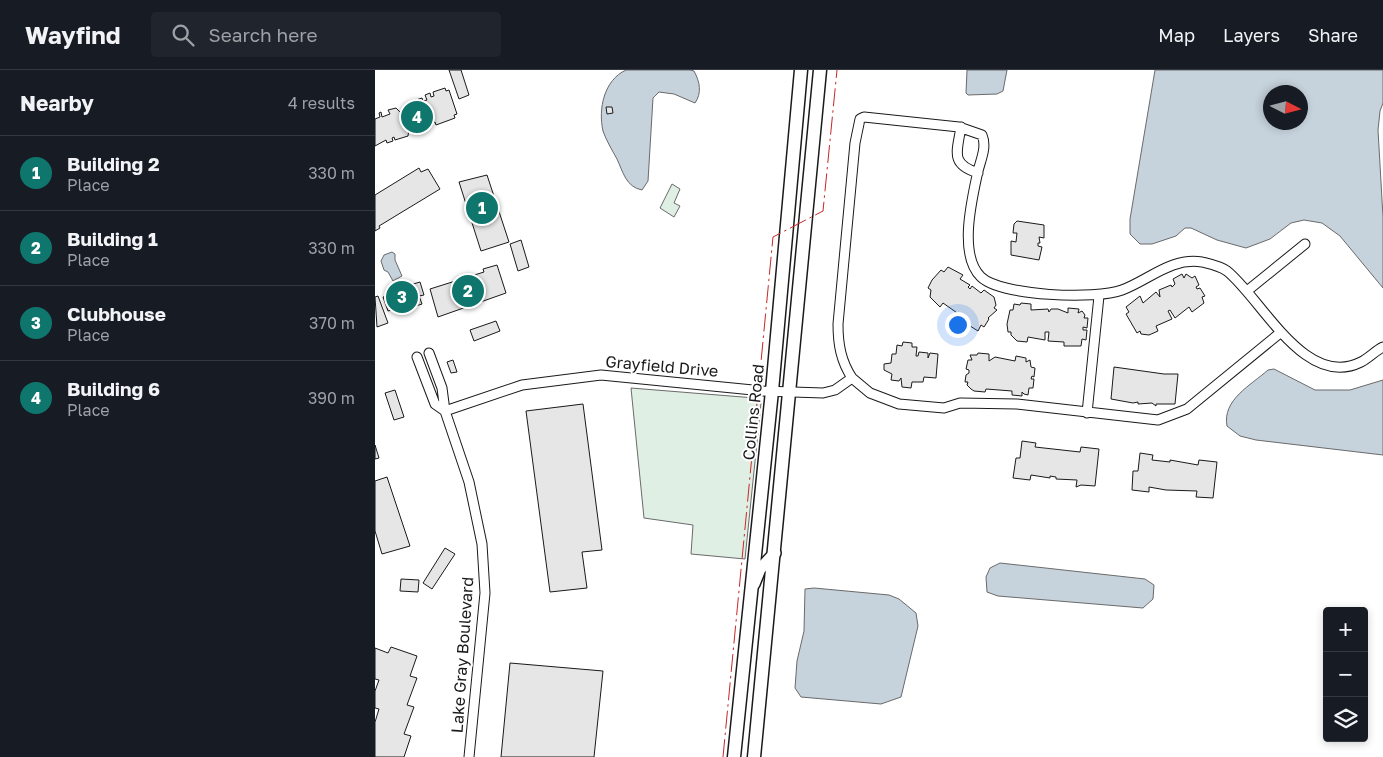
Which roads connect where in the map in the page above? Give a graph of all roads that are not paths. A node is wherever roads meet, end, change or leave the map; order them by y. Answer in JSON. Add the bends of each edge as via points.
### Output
{"nodes":[{"id":1,"x":801,"y":70,"type":"edge"},
{"id":2,"x":820,"y":70,"type":"edge"},
{"id":3,"x":961,"y":127,"type":"junction"},
{"id":4,"x":978,"y":173,"type":"junction"},
{"id":5,"x":1305,"y":244,"type":"dead end"},
{"id":6,"x":1247,"y":291,"type":"junction"},
{"id":7,"x":1099,"y":296,"type":"junction"},
{"id":8,"x":1280,"y":333,"type":"junction"},
{"id":9,"x":1383,"y":347,"type":"edge"},
{"id":10,"x":429,"y":353,"type":"dead end"},
{"id":11,"x":417,"y":357,"type":"dead end"},
{"id":12,"x":852,"y":378,"type":"junction"},
{"id":13,"x":772,"y":391,"type":"junction"},
{"id":14,"x":791,"y":391,"type":"junction"},
{"id":15,"x":445,"y":410,"type":"junction"},
{"id":16,"x":1087,"y":413,"type":"junction"},
{"id":17,"x":775,"y":553,"type":"junction"},
{"id":18,"x":752,"y":588,"type":"junction"},
{"id":19,"x":469,"y":757,"type":"edge"},
{"id":20,"x":735,"y":757,"type":"edge"},
{"id":21,"x":754,"y":757,"type":"edge"}],
"edges":[{"from":1,"to":13,"type":"main road","name":"Collins Road"},
{"from":2,"to":14,"type":"main road"},
{"from":3,"to":4,"type":"street","via":[[957,150],[959,162],[964,168]]},
{"from":3,"to":4,"type":"street","via":[[983,135],[984,148]]},
{"from":3,"to":12,"type":"street","via":[[875,117],[860,119],[838,324],[838,345]]},
{"from":4,"to":7,"type":"street","via":[[969,254],[982,278],[993,284],[1023,290]]},
{"from":5,"to":6,"type":"street"},
{"from":6,"to":7,"type":"street","via":[[1225,270],[1188,261],[1173,264],[1121,291]]},
{"from":6,"to":8,"type":"street"},
{"from":7,"to":16,"type":"street"},
{"from":8,"to":9,"type":"street","via":[[1303,353],[1325,365],[1361,363]]},
{"from":8,"to":16,"type":"street","via":[[1187,410],[1175,415],[1149,420]]},
{"from":10,"to":15,"type":"street","name":"Lake Gray Boulevard","via":[[442,388]]},
{"from":11,"to":15,"type":"street","name":"Lake Gray Boulevard","via":[[435,404]]},
{"from":12,"to":14,"type":"street","name":"Grayfield Drive","via":[[835,390],[823,393]]},
{"from":12,"to":16,"type":"street","via":[[869,393],[899,404],[944,408],[960,403],[1017,404]]},
{"from":13,"to":14,"type":"street","name":"Grayfield Drive"},
{"from":13,"to":15,"type":"street","name":"Grayfield Drive","via":[[601,375],[522,385]]},
{"from":13,"to":18,"type":"main road","name":"Collins Road"},
{"from":14,"to":17,"type":"main road"},
{"from":15,"to":19,"type":"street","name":"Lake Gray Boulevard","via":[[475,505],[483,559],[485,593]]},
{"from":17,"to":18,"type":"street","via":[[760,569]]},
{"from":17,"to":21,"type":"main road"},
{"from":18,"to":20,"type":"main road","name":"Collins Road"}]}
